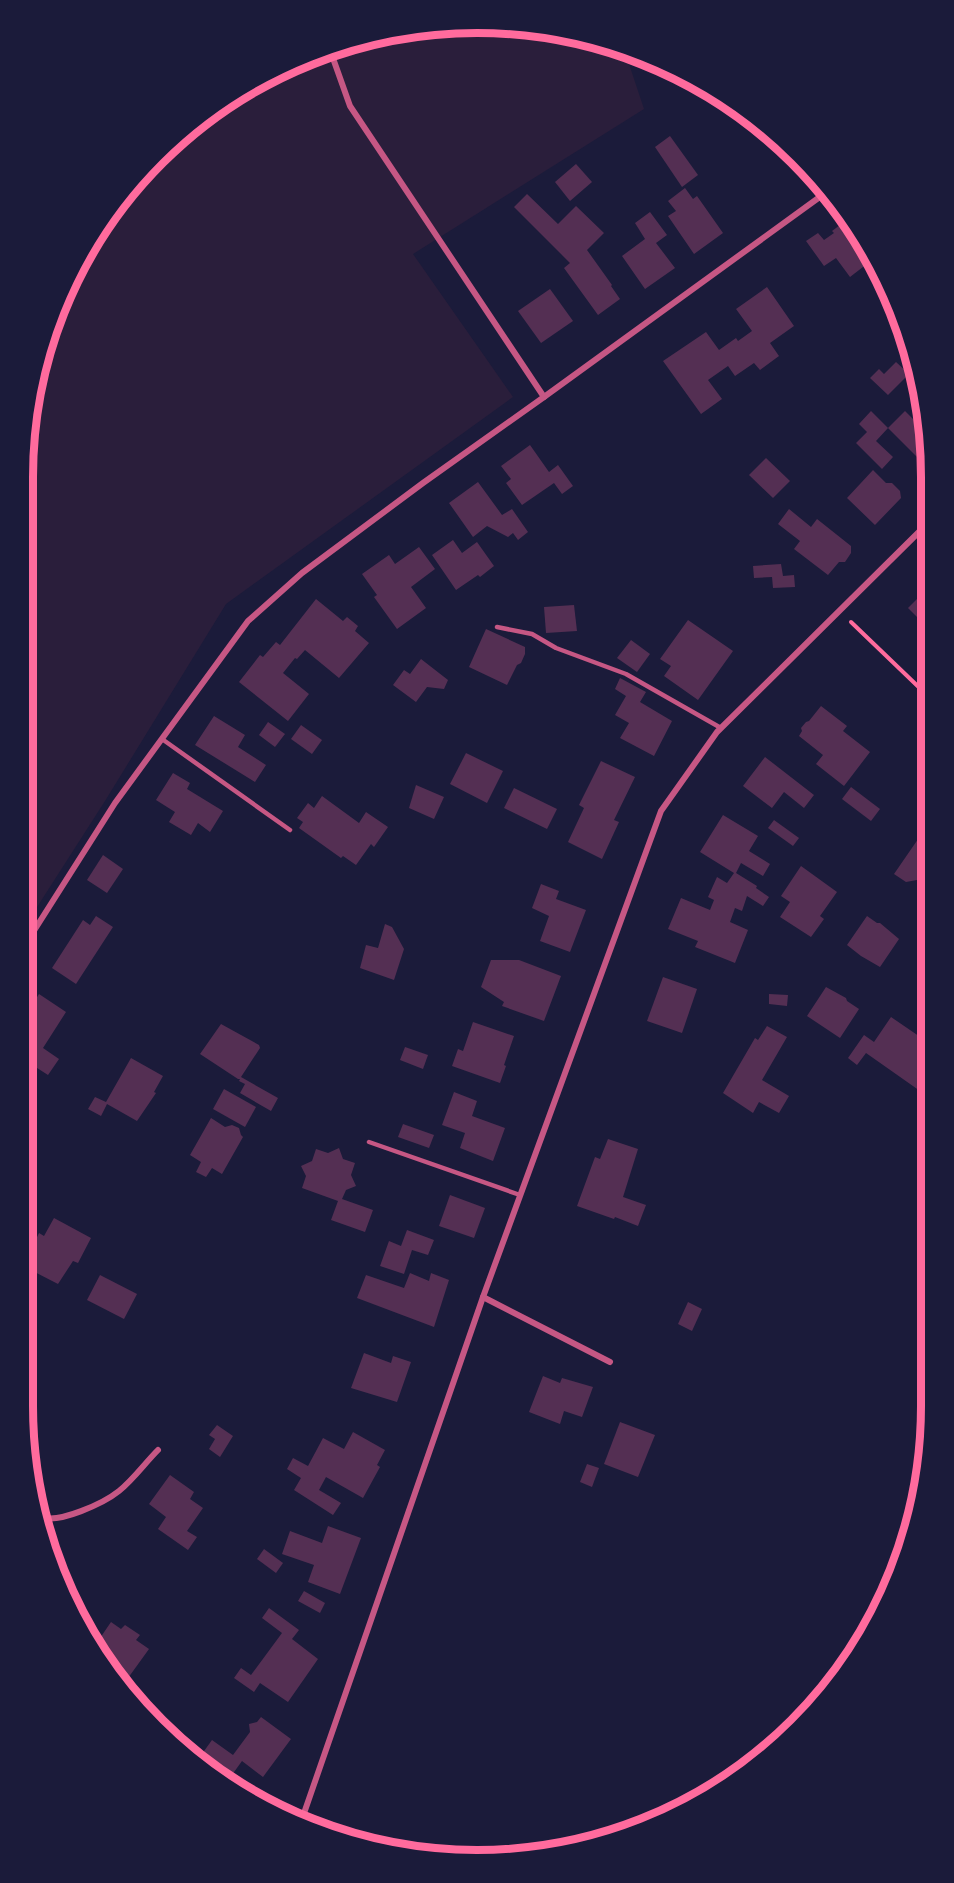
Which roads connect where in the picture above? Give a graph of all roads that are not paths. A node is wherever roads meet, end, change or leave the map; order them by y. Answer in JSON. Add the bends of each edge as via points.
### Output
{"nodes":[{"id":1,"x":333,"y":57,"type":"edge"},
{"id":2,"x":821,"y":196,"type":"edge"},
{"id":3,"x":544,"y":398,"type":"junction"},
{"id":4,"x":921,"y":530,"type":"edge"},
{"id":5,"x":497,"y":627,"type":"dead end"},
{"id":6,"x":721,"y":728,"type":"junction"},
{"id":7,"x":162,"y":739,"type":"junction"},
{"id":8,"x":290,"y":830,"type":"dead end"},
{"id":9,"x":33,"y":932,"type":"edge"},
{"id":10,"x":369,"y":1142,"type":"dead end"},
{"id":11,"x":520,"y":1195,"type":"junction"},
{"id":12,"x":483,"y":1297,"type":"junction"},
{"id":13,"x":610,"y":1362,"type":"dead end"},
{"id":14,"x":158,"y":1450,"type":"dead end"},
{"id":15,"x":48,"y":1520,"type":"edge"},
{"id":16,"x":304,"y":1814,"type":"edge"}],
"edges":[{"from":1,"to":3,"type":"street","via":[[350,106]]},
{"from":2,"to":3,"type":"street"},
{"from":3,"to":7,"type":"street","via":[[302,573],[248,621]]},
{"from":4,"to":6,"type":"street"},
{"from":5,"to":6,"type":"lane","via":[[532,634],[556,648],[626,674]]},
{"from":6,"to":11,"type":"street","via":[[661,812]]},
{"from":7,"to":8,"type":"lane"},
{"from":7,"to":9,"type":"street","via":[[115,802]]},
{"from":10,"to":11,"type":"lane"},
{"from":11,"to":12,"type":"street"},
{"from":12,"to":13,"type":"street"},
{"from":12,"to":16,"type":"street"},
{"from":14,"to":15,"type":"street","via":[[118,1492],[72,1515]]}]}
